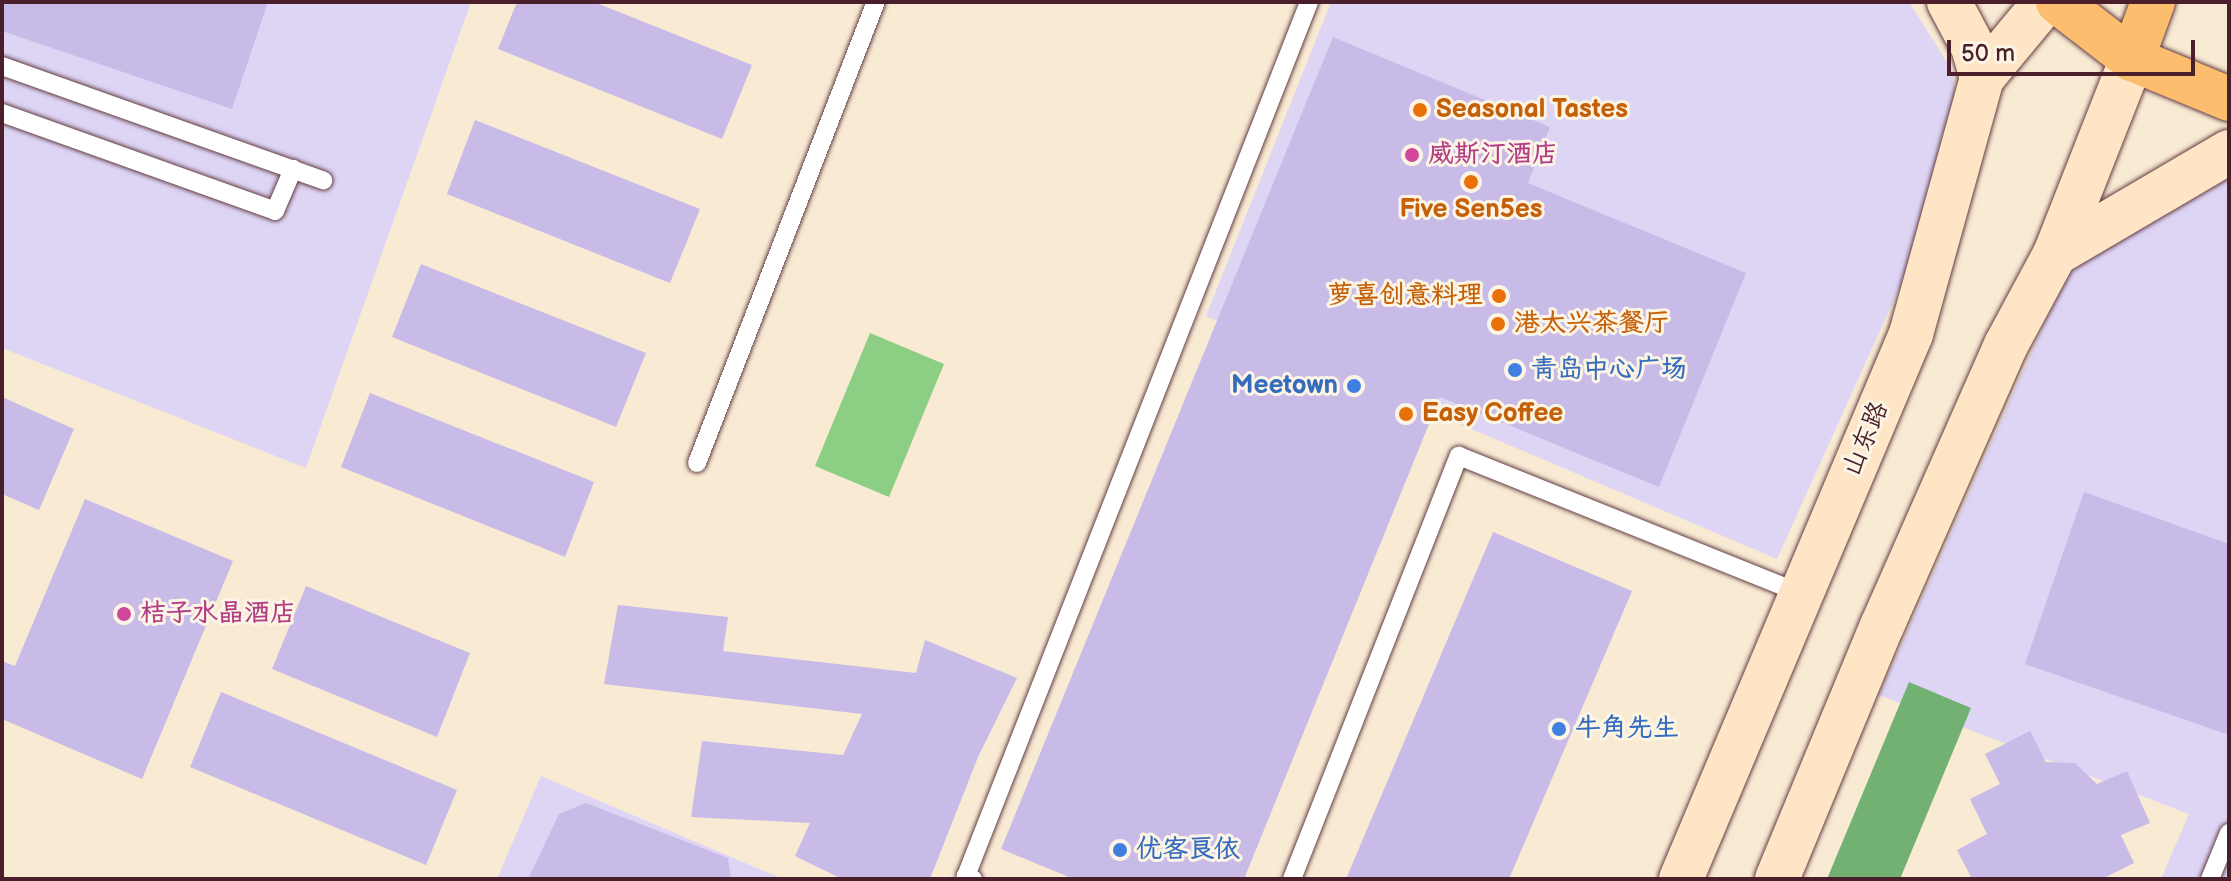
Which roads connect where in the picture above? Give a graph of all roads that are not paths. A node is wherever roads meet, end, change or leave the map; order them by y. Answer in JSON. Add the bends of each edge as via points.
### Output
{"nodes":[{"id":1,"x":876,"y":2,"type":"edge"},
{"id":2,"x":1309,"y":2,"type":"edge"},
{"id":3,"x":1949,"y":2,"type":"edge"},
{"id":4,"x":2045,"y":2,"type":"edge"},
{"id":5,"x":2058,"y":2,"type":"edge"},
{"id":6,"x":2153,"y":2,"type":"edge"},
{"id":7,"x":2132,"y":59,"type":"junction"},
{"id":8,"x":2,"y":66,"type":"edge"},
{"id":9,"x":1982,"y":78,"type":"junction"},
{"id":10,"x":2229,"y":99,"type":"edge"},
{"id":11,"x":2,"y":113,"type":"edge"},
{"id":12,"x":2229,"y":152,"type":"edge"},
{"id":13,"x":293,"y":169,"type":"junction"},
{"id":14,"x":323,"y":180,"type":"dead end"},
{"id":15,"x":2055,"y":254,"type":"junction"},
{"id":16,"x":697,"y":463,"type":"dead end"},
{"id":17,"x":1800,"y":593,"type":"junction"},
{"id":18,"x":2229,"y":833,"type":"edge"},
{"id":19,"x":973,"y":879,"type":"edge"},
{"id":20,"x":1292,"y":879,"type":"edge"},
{"id":21,"x":1681,"y":879,"type":"edge"},
{"id":22,"x":1777,"y":879,"type":"edge"},
{"id":23,"x":2210,"y":879,"type":"edge"}],
"edges":[{"from":1,"to":16,"type":"lane"},
{"from":2,"to":19,"type":"lane","via":[[966,876]]},
{"from":3,"to":9,"type":"main road","via":[[1973,47]]},
{"from":4,"to":9,"type":"main road","name":"山东路"},
{"from":5,"to":7,"type":"main road"},
{"from":6,"to":7,"type":"main road"},
{"from":7,"to":10,"type":"main road"},
{"from":7,"to":15,"type":"main road"},
{"from":8,"to":13,"type":"lane"},
{"from":9,"to":17,"type":"main road","name":"山东路","via":[[1911,334]]},
{"from":11,"to":13,"type":"lane","via":[[275,211]]},
{"from":12,"to":15,"type":"main road"},
{"from":13,"to":14,"type":"lane"},
{"from":15,"to":22,"type":"main road","via":[[2006,345]]},
{"from":17,"to":20,"type":"lane","via":[[1459,456]]},
{"from":17,"to":21,"type":"main road","name":"山东路"},
{"from":18,"to":23,"type":"lane"}]}
